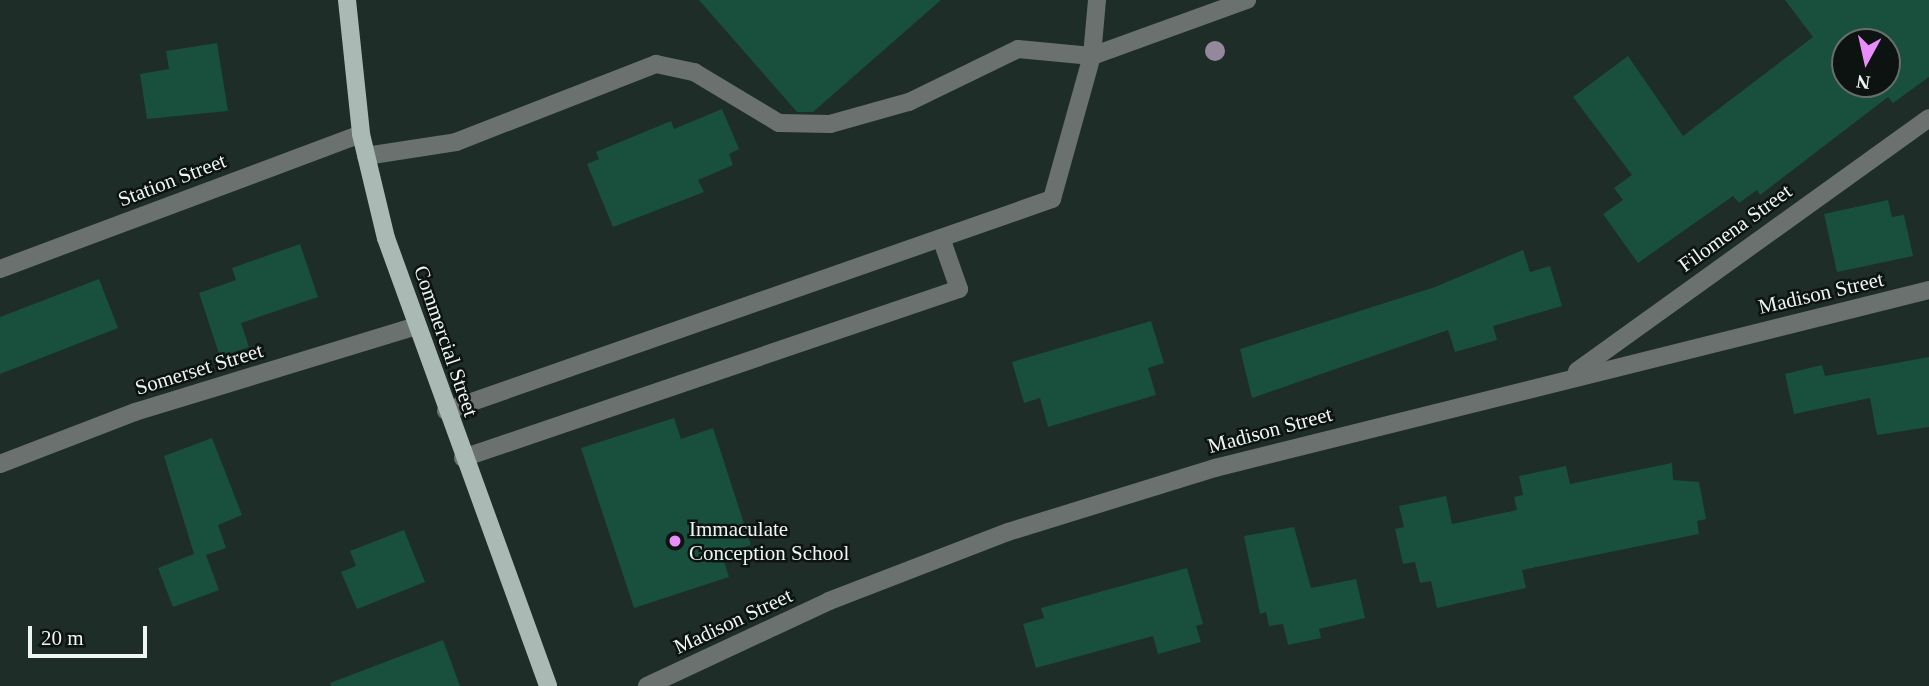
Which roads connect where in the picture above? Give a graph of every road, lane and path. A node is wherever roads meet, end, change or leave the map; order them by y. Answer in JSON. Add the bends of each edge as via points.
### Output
{"nodes":[{"id":1,"x":347,"y":0,"type":"edge"},
{"id":2,"x":1097,"y":0,"type":"edge"},
{"id":3,"x":1247,"y":0,"type":"edge"},
{"id":4,"x":1092,"y":56,"type":"junction"},
{"id":5,"x":1929,"y":118,"type":"edge"},
{"id":6,"x":361,"y":134,"type":"junction"},
{"id":7,"x":366,"y":156,"type":"junction"},
{"id":8,"x":941,"y":238,"type":"junction"},
{"id":9,"x":0,"y":269,"type":"edge"},
{"id":10,"x":1929,"y":290,"type":"edge"},
{"id":11,"x":415,"y":326,"type":"junction"},
{"id":12,"x":1569,"y":377,"type":"junction"},
{"id":13,"x":446,"y":411,"type":"junction"},
{"id":14,"x":463,"y":458,"type":"junction"},
{"id":15,"x":0,"y":464,"type":"edge"},
{"id":16,"x":548,"y":686,"type":"edge"},
{"id":17,"x":646,"y":686,"type":"edge"}],
"edges":[{"from":1,"to":6,"type":"main road","name":"Commercial Street"},
{"from":2,"to":4,"type":"street"},
{"from":3,"to":4,"type":"street"},
{"from":4,"to":7,"type":"street","via":[[1018,49],[909,102],[794,128],[694,72],[656,64],[456,142]]},
{"from":4,"to":8,"type":"street","via":[[1052,199]]},
{"from":5,"to":12,"type":"street","name":"Filomena Street"},
{"from":6,"to":7,"type":"main road","name":"Commercial Street"},
{"from":6,"to":9,"type":"street","name":"Station Street"},
{"from":7,"to":11,"type":"main road","name":"Commercial Street"},
{"from":8,"to":13,"type":"street"},
{"from":8,"to":14,"type":"street","via":[[958,289]]},
{"from":10,"to":12,"type":"street","name":"Madison Street"},
{"from":11,"to":13,"type":"main road","name":"Commercial Street"},
{"from":11,"to":15,"type":"street","name":"Somerset Street","via":[[135,412]]},
{"from":12,"to":17,"type":"street","name":"Madison Street","via":[[1215,468],[1008,532],[829,601]]},
{"from":13,"to":14,"type":"main road","name":"Commercial Street"},
{"from":14,"to":16,"type":"main road","name":"Commercial Street"}]}
